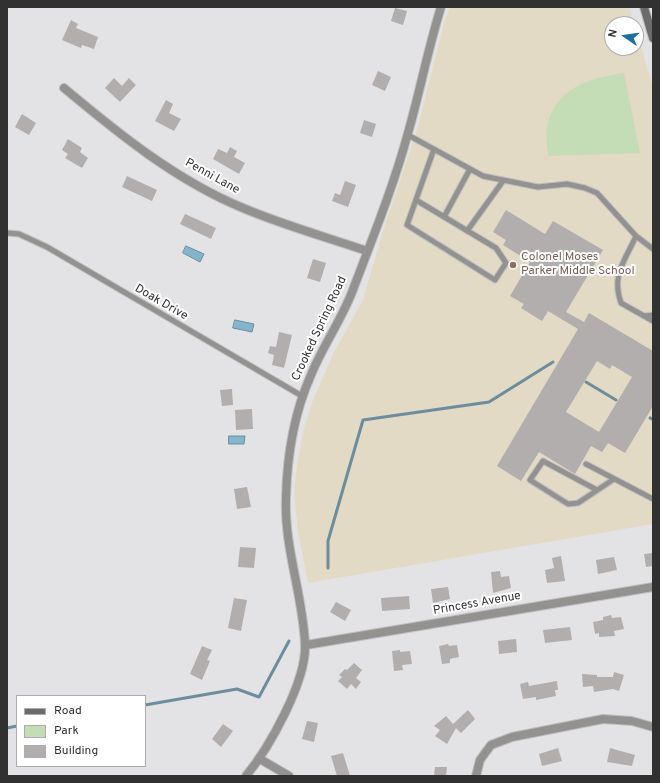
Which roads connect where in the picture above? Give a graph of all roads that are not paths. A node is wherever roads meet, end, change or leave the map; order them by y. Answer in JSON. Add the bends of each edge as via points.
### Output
{"nodes":[{"id":1,"x":441,"y":7,"type":"edge"},
{"id":2,"x":644,"y":7,"type":"edge"},
{"id":3,"x":653,"y":38,"type":"edge"},
{"id":4,"x":64,"y":88,"type":"dead end"},
{"id":5,"x":408,"y":135,"type":"junction"},
{"id":6,"x":434,"y":149,"type":"junction"},
{"id":7,"x":470,"y":169,"type":"junction"},
{"id":8,"x":503,"y":181,"type":"junction"},
{"id":9,"x":416,"y":200,"type":"junction"},
{"id":10,"x":444,"y":217,"type":"junction"},
{"id":11,"x":467,"y":231,"type":"junction"},
{"id":12,"x":7,"y":233,"type":"edge"},
{"id":13,"x":636,"y":236,"type":"junction"},
{"id":14,"x":653,"y":249,"type":"edge"},
{"id":15,"x":367,"y":251,"type":"junction"},
{"id":16,"x":653,"y":315,"type":"edge"},
{"id":17,"x":644,"y":316,"type":"junction"},
{"id":18,"x":653,"y":322,"type":"edge"},
{"id":19,"x":302,"y":396,"type":"junction"},
{"id":20,"x":586,"y":464,"type":"dead end"},
{"id":21,"x":614,"y":479,"type":"junction"},
{"id":22,"x":598,"y":490,"type":"junction"},
{"id":23,"x":653,"y":499,"type":"edge"},
{"id":24,"x":653,"y":587,"type":"edge"},
{"id":25,"x":306,"y":645,"type":"junction"},
{"id":26,"x":653,"y":726,"type":"edge"},
{"id":27,"x":260,"y":759,"type":"junction"},
{"id":28,"x":246,"y":776,"type":"edge"},
{"id":29,"x":289,"y":776,"type":"edge"},
{"id":30,"x":476,"y":776,"type":"edge"}],
"edges":[{"from":1,"to":5,"type":"street","name":"Crooked Spring Road"},
{"from":2,"to":3,"type":"main road"},
{"from":4,"to":15,"type":"street","name":"Penni Lane","via":[[113,129],[199,187],[243,208]]},
{"from":5,"to":6,"type":"lane"},
{"from":5,"to":15,"type":"street","name":"Crooked Spring Road"},
{"from":6,"to":7,"type":"lane"},
{"from":6,"to":9,"type":"lane"},
{"from":7,"to":8,"type":"lane","via":[[483,176]]},
{"from":7,"to":10,"type":"lane"},
{"from":8,"to":11,"type":"lane"},
{"from":8,"to":13,"type":"lane","via":[[538,187],[567,184],[585,188],[597,193]]},
{"from":9,"to":10,"type":"lane"},
{"from":9,"to":11,"type":"lane","via":[[407,225],[495,280],[506,263],[496,248]]},
{"from":10,"to":11,"type":"lane"},
{"from":12,"to":19,"type":"lane","name":"Doak Drive","via":[[19,234],[47,248]]},
{"from":13,"to":14,"type":"lane"},
{"from":13,"to":17,"type":"lane","via":[[617,278],[617,290],[621,303]]},
{"from":15,"to":19,"type":"street","name":"Crooked Spring Road","via":[[353,290]]},
{"from":16,"to":17,"type":"lane"},
{"from":17,"to":18,"type":"lane"},
{"from":19,"to":25,"type":"street","name":"Crooked Spring Road","via":[[289,452],[285,500],[289,548]]},
{"from":20,"to":21,"type":"lane"},
{"from":21,"to":22,"type":"lane"},
{"from":21,"to":23,"type":"lane"},
{"from":22,"to":22,"type":"lane","via":[[578,503],[568,504],[530,480],[543,461]]},
{"from":24,"to":25,"type":"street","name":"Princess Avenue"},
{"from":25,"to":27,"type":"street","name":"Crooked Spring Road","via":[[299,679]]},
{"from":26,"to":30,"type":"street","via":[[632,721],[603,719],[512,737],[491,745],[480,760]]},
{"from":27,"to":28,"type":"street","name":"Crooked Spring Road"},
{"from":27,"to":29,"type":"street"}]}
